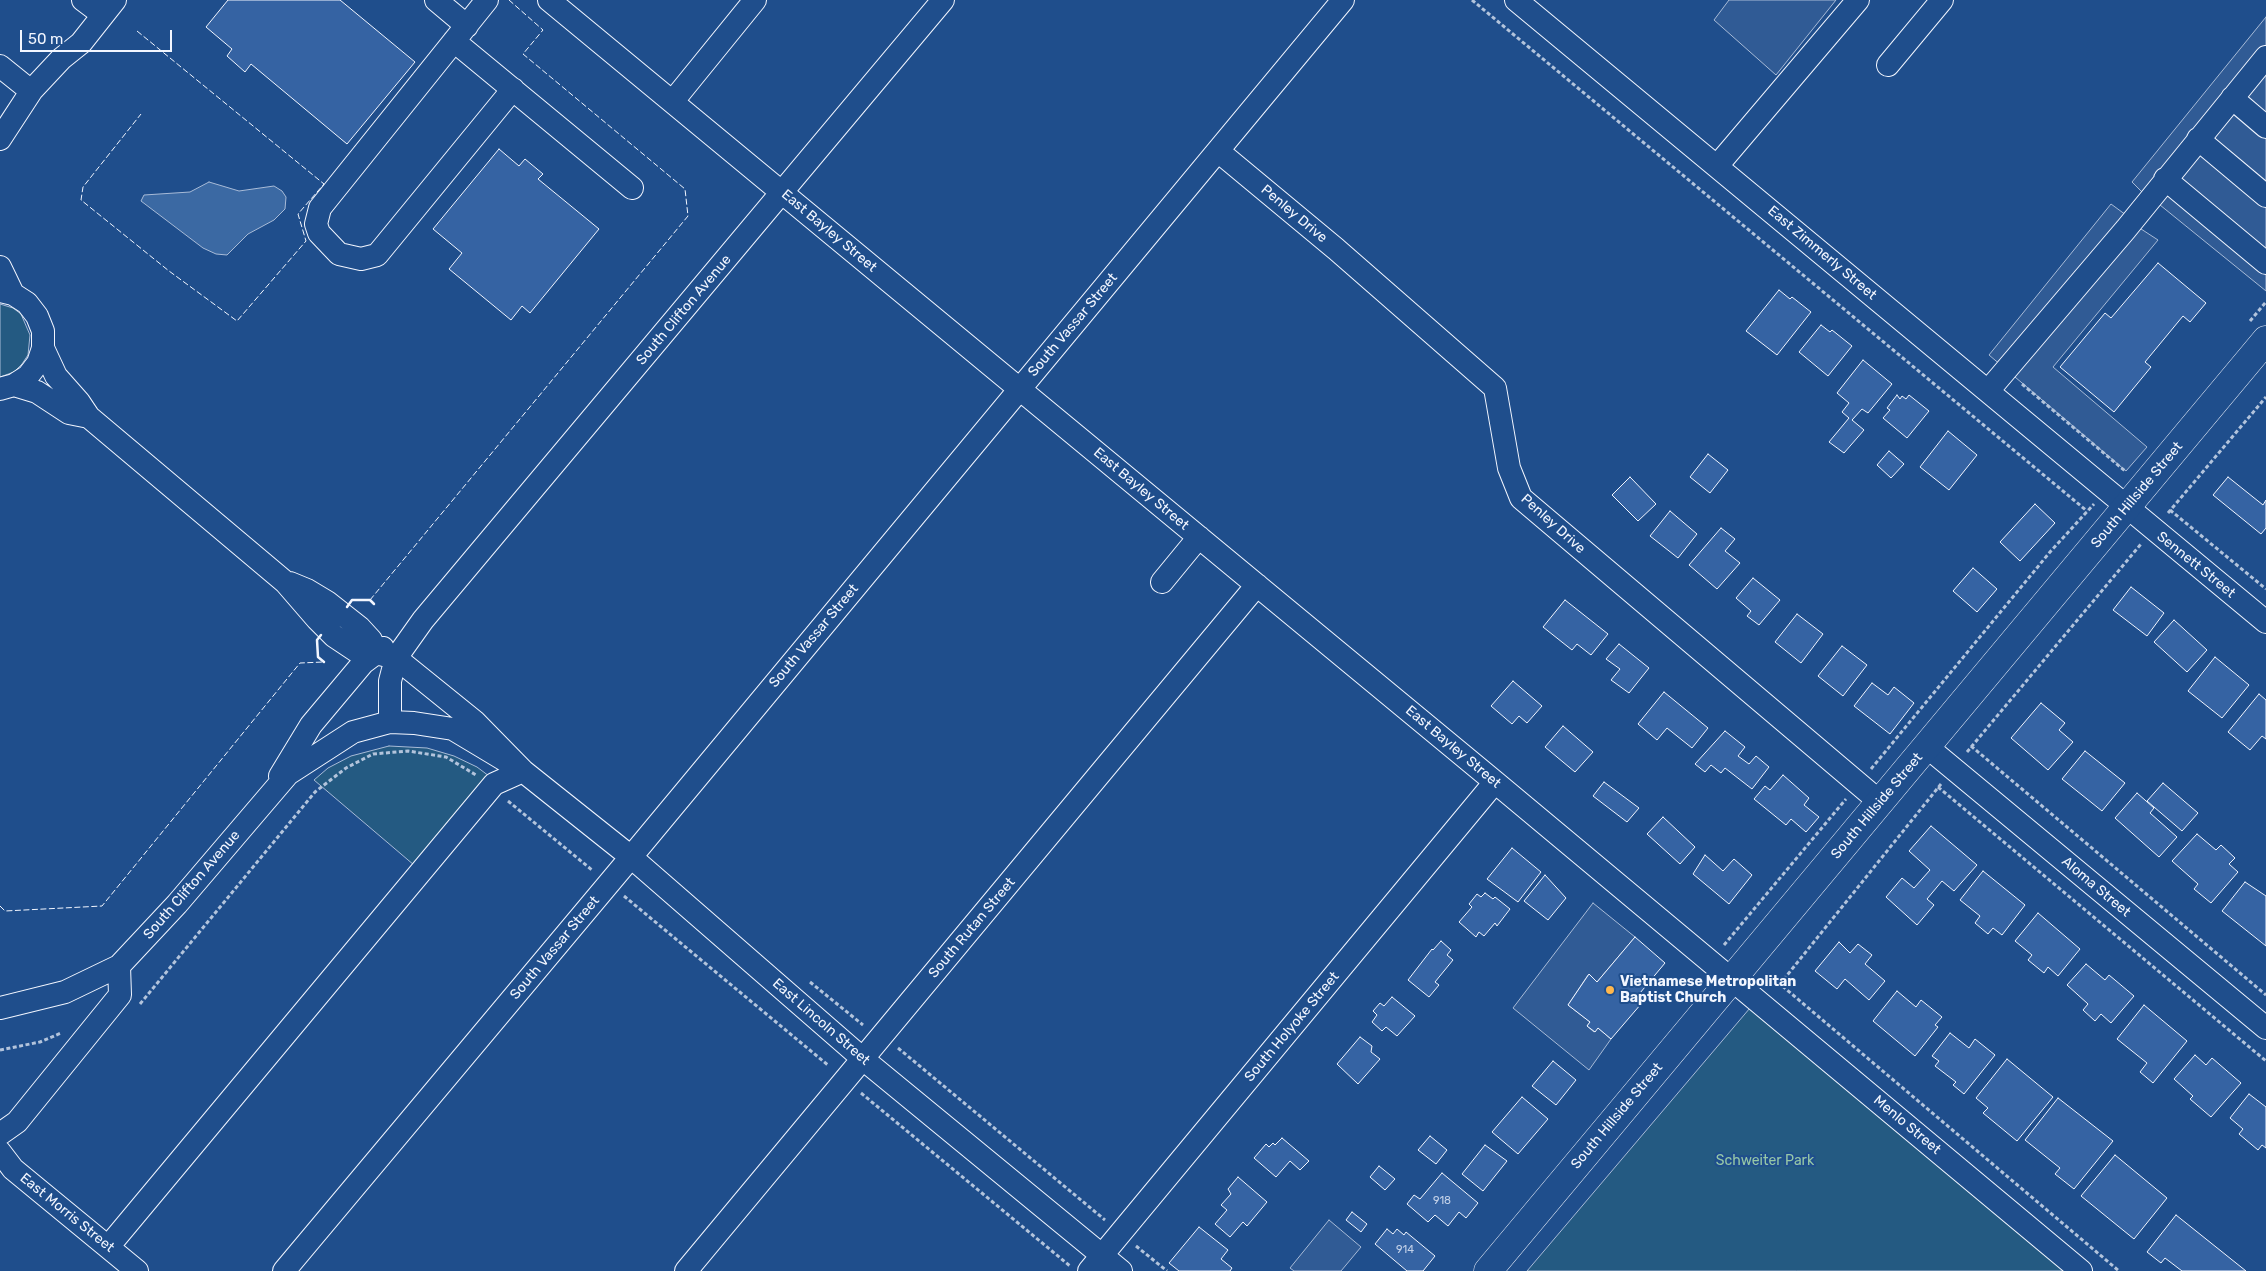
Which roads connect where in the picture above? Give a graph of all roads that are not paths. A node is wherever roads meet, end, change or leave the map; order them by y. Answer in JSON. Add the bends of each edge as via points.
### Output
{"nodes":[{"id":1,"x":83,"y":0,"type":"edge"},
{"id":2,"x":436,"y":0,"type":"edge"},
{"id":3,"x":487,"y":0,"type":"edge"},
{"id":4,"x":549,"y":0,"type":"edge"},
{"id":5,"x":755,"y":0,"type":"edge"},
{"id":6,"x":943,"y":0,"type":"edge"},
{"id":7,"x":1342,"y":0,"type":"edge"},
{"id":8,"x":1516,"y":0,"type":"edge"},
{"id":9,"x":1858,"y":0,"type":"edge"},
{"id":10,"x":1942,"y":0,"type":"edge"},
{"id":11,"x":109,"y":8,"type":"edge"},
{"id":12,"x":460,"y":33,"type":"junction"},
{"id":13,"x":2265,"y":59,"type":"edge"},
{"id":14,"x":1888,"y":64,"type":"dead end"},
{"id":15,"x":0,"y":66,"type":"edge"},
{"id":16,"x":513,"y":89,"type":"junction"},
{"id":17,"x":31,"y":92,"type":"junction"},
{"id":18,"x":2232,"y":98,"type":"junction"},
{"id":19,"x":673,"y":101,"type":"junction"},
{"id":20,"x":2266,"y":127,"type":"edge"},
{"id":21,"x":0,"y":139,"type":"edge"},
{"id":22,"x":2198,"y":139,"type":"junction"},
{"id":23,"x":1218,"y":151,"type":"junction"},
{"id":24,"x":1717,"y":166,"type":"junction"},
{"id":25,"x":2166,"y":179,"type":"junction"},
{"id":26,"x":632,"y":188,"type":"dead end"},
{"id":27,"x":783,"y":192,"type":"junction"},
{"id":28,"x":2266,"y":196,"type":"edge"},
{"id":29,"x":2266,"y":263,"type":"edge"},
{"id":30,"x":0,"y":268,"type":"edge"},
{"id":31,"x":7,"y":293,"type":"edge"},
{"id":32,"x":2257,"y":332,"type":"edge"},
{"id":33,"x":43,"y":348,"type":"junction"},
{"id":34,"x":7,"y":387,"type":"edge"},
{"id":35,"x":1020,"y":388,"type":"junction"},
{"id":36,"x":1988,"y":391,"type":"junction"},
{"id":37,"x":89,"y":417,"type":"junction"},
{"id":38,"x":2116,"y":499,"type":"junction"},
{"id":39,"x":1199,"y":537,"type":"junction"},
{"id":40,"x":1162,"y":582,"type":"dead end"},
{"id":41,"x":1257,"y":585,"type":"junction"},
{"id":42,"x":2266,"y":622,"type":"edge"},
{"id":43,"x":386,"y":655,"type":"junction"},
{"id":44,"x":390,"y":722,"type":"junction"},
{"id":45,"x":1926,"y":746,"type":"junction"},
{"id":46,"x":523,"y":771,"type":"junction"},
{"id":47,"x":1495,"y":782,"type":"junction"},
{"id":48,"x":263,"y":802,"type":"junction"},
{"id":49,"x":1880,"y":802,"type":"junction"},
{"id":50,"x":631,"y":857,"type":"junction"},
{"id":51,"x":119,"y":966,"type":"junction"},
{"id":52,"x":1732,"y":979,"type":"junction"},
{"id":53,"x":0,"y":1008,"type":"edge"},
{"id":54,"x":2266,"y":1028,"type":"edge"},
{"id":55,"x":863,"y":1059,"type":"junction"},
{"id":56,"x":0,"y":1134,"type":"edge"},
{"id":57,"x":0,"y":1152,"type":"edge"},
{"id":58,"x":108,"y":1247,"type":"junction"},
{"id":59,"x":1095,"y":1263,"type":"edge"},
{"id":60,"x":137,"y":1271,"type":"edge"},
{"id":61,"x":284,"y":1271,"type":"edge"},
{"id":62,"x":686,"y":1271,"type":"edge"},
{"id":63,"x":1121,"y":1271,"type":"edge"},
{"id":64,"x":1488,"y":1271,"type":"edge"},
{"id":65,"x":2081,"y":1271,"type":"edge"}],
"edges":[{"from":1,"to":11,"type":"street"},
{"from":2,"to":12,"type":"street"},
{"from":3,"to":12,"type":"street"},
{"from":4,"to":19,"type":"street","name":"East Bayley Street"},
{"from":5,"to":19,"type":"street"},
{"from":6,"to":27,"type":"street","name":"South Clifton Avenue"},
{"from":7,"to":23,"type":"street","name":"South Vassar Street"},
{"from":8,"to":24,"type":"street","name":"East Zimmerly Street"},
{"from":9,"to":24,"type":"street"},
{"from":10,"to":14,"type":"street"},
{"from":11,"to":17,"type":"street","via":[[81,43],[61,59]]},
{"from":12,"to":16,"type":"street"},
{"from":12,"to":16,"type":"street","via":[[316,215],[318,233],[339,254],[362,259],[377,255]]},
{"from":13,"to":18,"type":"street"},
{"from":15,"to":17,"type":"street"},
{"from":16,"to":26,"type":"street"},
{"from":17,"to":21,"type":"street"},
{"from":18,"to":20,"type":"street"},
{"from":18,"to":22,"type":"street"},
{"from":19,"to":27,"type":"street","name":"East Bayley Street"},
{"from":22,"to":25,"type":"street"},
{"from":22,"to":28,"type":"street"},
{"from":23,"to":35,"type":"street","name":"South Vassar Street"},
{"from":23,"to":49,"type":"street","name":"Penley Drive","via":[[1495,388],[1509,468],[1521,498]]},
{"from":24,"to":36,"type":"street","name":"East Zimmerly Street"},
{"from":25,"to":29,"type":"street"},
{"from":25,"to":36,"type":"street"},
{"from":27,"to":35,"type":"street","name":"East Bayley Street"},
{"from":27,"to":43,"type":"street","name":"South Clifton Avenue","via":[[423,620]]},
{"from":30,"to":31,"type":"street"},
{"from":31,"to":33,"type":"street","via":[[27,303],[37,316],[43,332]]},
{"from":32,"to":38,"type":"main road","name":"South Hillside Street"},
{"from":33,"to":34,"type":"street","via":[[38,363],[28,376]]},
{"from":33,"to":37,"type":"street","via":[[56,376]]},
{"from":34,"to":37,"type":"street","via":[[37,392],[69,413]]},
{"from":35,"to":39,"type":"street","name":"East Bayley Street"},
{"from":35,"to":50,"type":"street","name":"South Vassar Street"},
{"from":36,"to":38,"type":"street","name":"East Zimmerly Street"},
{"from":37,"to":43,"type":"street","via":[[285,582],[327,602],[360,628]]},
{"from":38,"to":42,"type":"street","name":"Sennett Street"},
{"from":38,"to":45,"type":"main road","name":"South Hillside Street"},
{"from":39,"to":40,"type":"street"},
{"from":39,"to":41,"type":"street","name":"East Bayley Street"},
{"from":41,"to":47,"type":"street","name":"East Bayley Street"},
{"from":41,"to":55,"type":"street","name":"South Rutan Street"},
{"from":43,"to":44,"type":"street","name":"South Clifton Avenue"},
{"from":43,"to":46,"type":"street","name":"East Lincoln Street","via":[[474,721]]},
{"from":43,"to":48,"type":"street","name":"South Clifton Avenue","via":[[363,663],[311,725]]},
{"from":44,"to":46,"type":"street","name":"East Lincoln Street","via":[[453,729]]},
{"from":44,"to":48,"type":"street","name":"South Clifton Avenue","via":[[353,732],[288,774]]},
{"from":45,"to":49,"type":"main road","name":"South Hillside Street"},
{"from":45,"to":54,"type":"street","name":"Aloma Street"},
{"from":46,"to":50,"type":"street","name":"East Lincoln Street"},
{"from":46,"to":58,"type":"street","via":[[494,784]]},
{"from":47,"to":52,"type":"street","name":"East Bayley Street"},
{"from":47,"to":59,"type":"street","name":"South Holyoke Street"},
{"from":48,"to":51,"type":"street","name":"South Clifton Avenue","via":[[177,904]]},
{"from":49,"to":52,"type":"main road","name":"South Hillside Street"},
{"from":50,"to":55,"type":"street","name":"East Lincoln Street"},
{"from":50,"to":61,"type":"street","name":"South Vassar Street"},
{"from":51,"to":53,"type":"street","name":"South Clifton Avenue","via":[[65,992]]},
{"from":51,"to":56,"type":"street","via":[[120,995],[17,1122]]},
{"from":52,"to":64,"type":"main road","name":"South Hillside Street"},
{"from":52,"to":65,"type":"street","name":"Menlo Street"},
{"from":55,"to":59,"type":"street","name":"East Lincoln Street"},
{"from":55,"to":62,"type":"street","name":"South Rutan Street"},
{"from":57,"to":58,"type":"street","name":"East Morris Street","via":[[13,1169]]},
{"from":58,"to":60,"type":"street","name":"East Morris Street"},
{"from":59,"to":63,"type":"street","name":"East Lincoln Street"}]}
